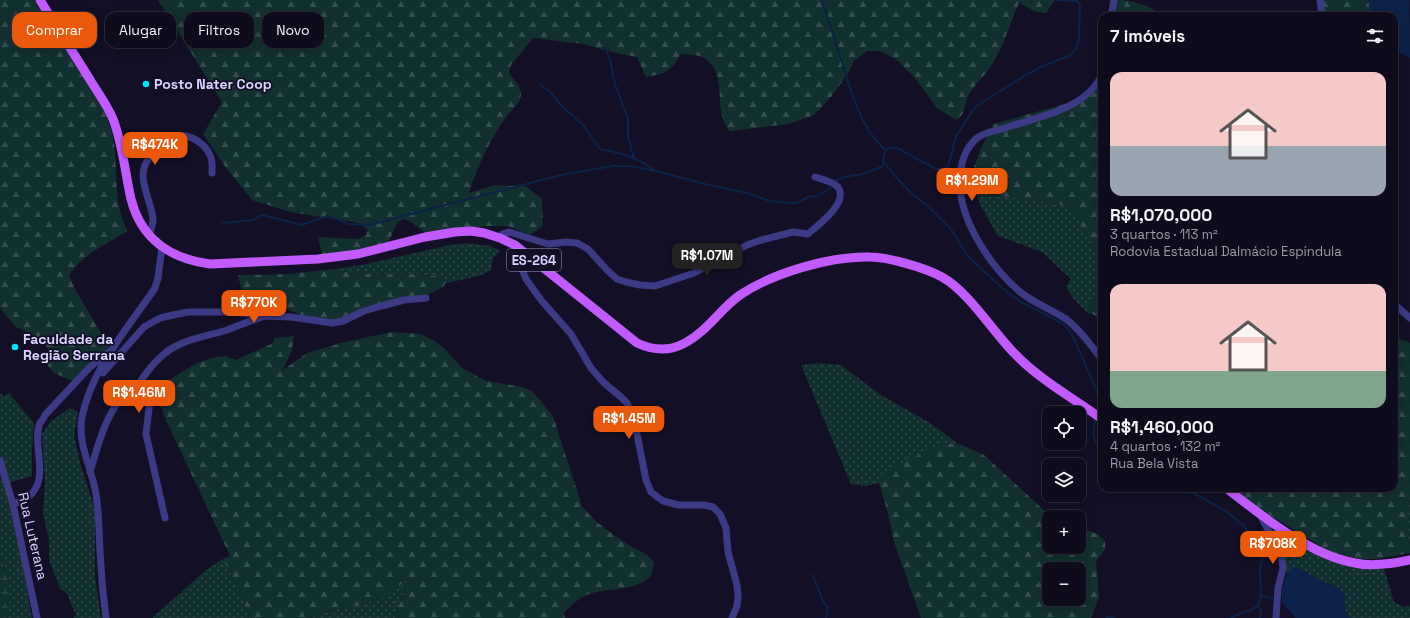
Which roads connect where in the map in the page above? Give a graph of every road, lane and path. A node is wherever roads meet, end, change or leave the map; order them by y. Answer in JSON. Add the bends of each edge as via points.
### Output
{"nodes":[{"id":1,"x":40,"y":0,"type":"edge"},
{"id":2,"x":1114,"y":0,"type":"edge"},
{"id":3,"x":1320,"y":0,"type":"edge"},
{"id":4,"x":1112,"y":12,"type":"edge"},
{"id":5,"x":1322,"y":12,"type":"edge"},
{"id":6,"x":1098,"y":81,"type":"edge"},
{"id":7,"x":212,"y":173,"type":"dead end"},
{"id":8,"x":815,"y":177,"type":"dead end"},
{"id":9,"x":149,"y":234,"type":"junction"},
{"id":10,"x":500,"y":238,"type":"junction"},
{"id":11,"x":515,"y":245,"type":"junction"},
{"id":12,"x":162,"y":247,"type":"junction"},
{"id":13,"x":426,"y":298,"type":"dead end"},
{"id":14,"x":1398,"y":308,"type":"edge"},
{"id":15,"x":264,"y":316,"type":"junction"},
{"id":16,"x":1410,"y":318,"type":"edge"},
{"id":17,"x":111,"y":351,"type":"junction"},
{"id":18,"x":1098,"y":355,"type":"edge"},
{"id":19,"x":96,"y":380,"type":"junction"},
{"id":20,"x":138,"y":385,"type":"junction"},
{"id":21,"x":1098,"y":416,"type":"edge"},
{"id":22,"x":0,"y":461,"type":"edge"},
{"id":23,"x":90,"y":472,"type":"junction"},
{"id":24,"x":1231,"y":492,"type":"edge"},
{"id":25,"x":13,"y":504,"type":"junction"},
{"id":26,"x":1259,"y":513,"type":"junction"},
{"id":27,"x":165,"y":518,"type":"dead end"},
{"id":28,"x":1410,"y":560,"type":"edge"},
{"id":29,"x":37,"y":618,"type":"edge"},
{"id":30,"x":106,"y":618,"type":"edge"},
{"id":31,"x":732,"y":618,"type":"edge"},
{"id":32,"x":1276,"y":618,"type":"edge"}],
"edges":[{"from":1,"to":9,"type":"main road","number":"ES-264","via":[[113,118],[122,147],[132,200],[139,219]]},
{"from":2,"to":4,"type":"street"},
{"from":3,"to":5,"type":"street"},
{"from":6,"to":18,"type":"street","via":[[1094,88],[1073,104],[978,137],[967,150],[963,160],[960,183],[965,212],[980,244],[994,264],[1019,291],[1076,328]]},
{"from":7,"to":9,"type":"street","via":[[210,154],[191,137],[170,139],[160,147],[144,166],[145,187],[153,221]]},
{"from":8,"to":10,"type":"street","via":[[838,188],[839,203],[808,234],[793,232],[758,241],[694,273],[655,286],[617,279],[588,248],[577,243],[548,244],[509,232],[502,234]]},
{"from":9,"to":12,"type":"main road","number":"ES-264"},
{"from":10,"to":11,"type":"main road","number":"ES-264"},
{"from":10,"to":12,"type":"main road","number":"ES-264","via":[[484,233],[455,232],[338,257],[210,264],[181,258]]},
{"from":11,"to":21,"type":"main road","number":"ES-264","via":[[637,343],[659,350],[670,349],[692,339],[740,295],[788,272],[853,257],[872,257],[908,265],[942,277],[953,285],[1033,371]]},
{"from":11,"to":31,"type":"street","via":[[526,279],[571,334],[591,368],[627,404],[638,434],[646,480],[651,492],[663,501],[679,505],[713,507],[720,514],[726,528],[728,552],[737,585],[737,602]]},
{"from":12,"to":17,"type":"street","via":[[155,288]]},
{"from":13,"to":15,"type":"street","via":[[381,306],[333,324],[291,317]]},
{"from":14,"to":16,"type":"street"},
{"from":15,"to":19,"type":"street","via":[[233,312],[188,312],[160,318],[144,327]]},
{"from":15,"to":20,"type":"street","via":[[196,338],[164,353],[153,363]]},
{"from":17,"to":19,"type":"street"},
{"from":17,"to":25,"type":"street","via":[[89,368],[45,415],[38,435],[39,482],[34,492]]},
{"from":19,"to":23,"type":"street","via":[[82,418],[81,436]]},
{"from":20,"to":23,"type":"street","via":[[126,392],[117,404],[106,424]]},
{"from":20,"to":27,"type":"street","via":[[144,388],[150,400],[146,434]]},
{"from":22,"to":25,"type":"street","name":"Rua Luterana"},
{"from":23,"to":30,"type":"street","via":[[100,523]]},
{"from":24,"to":26,"type":"main road"},
{"from":25,"to":29,"type":"street","name":"Rua Luterana"},
{"from":26,"to":28,"type":"main road","via":[[1317,550],[1340,560],[1372,565]]},
{"from":26,"to":32,"type":"street","via":[[1282,560]]}]}
